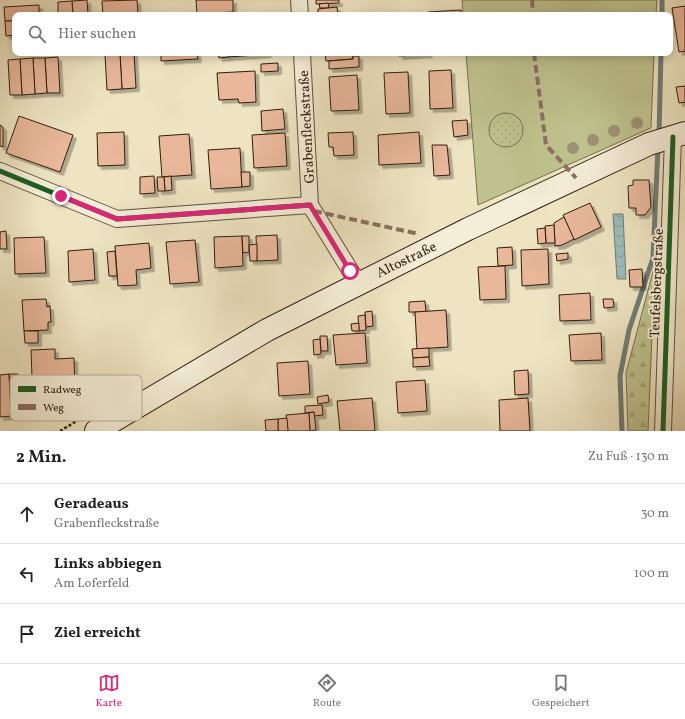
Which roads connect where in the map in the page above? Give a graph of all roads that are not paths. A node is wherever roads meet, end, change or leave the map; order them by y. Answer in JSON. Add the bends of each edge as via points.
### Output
{"nodes":[{"id":1,"x":299,"y":0,"type":"edge"},
{"id":2,"x":300,"y":12,"type":"edge"},
{"id":3,"x":302,"y":56,"type":"edge"},
{"id":4,"x":668,"y":138,"type":"edge"},
{"id":5,"x":0,"y":171,"type":"edge"},
{"id":6,"x":310,"y":205,"type":"junction"},
{"id":7,"x":358,"y":283,"type":"junction"},
{"id":8,"x":142,"y":404,"type":"edge"},
{"id":9,"x":113,"y":421,"type":"edge"},
{"id":10,"x":96,"y":431,"type":"edge"},
{"id":11,"x":663,"y":431,"type":"edge"}],
"edges":[{"from":1,"to":2,"type":"street"},
{"from":3,"to":6,"type":"street","name":"Grabenfleckstraße"},
{"from":4,"to":7,"type":"main road","name":"Altostraße","via":[[468,229]]},
{"from":4,"to":11,"type":"street","name":"Teufelsbergstraße"},
{"from":5,"to":6,"type":"street","via":[[117,219]]},
{"from":6,"to":7,"type":"street","name":"Grabenfleckstraße"},
{"from":7,"to":8,"type":"main road","name":"Altostraße","via":[[267,330]]},
{"from":9,"to":10,"type":"main road","name":"Altostraße"}]}
